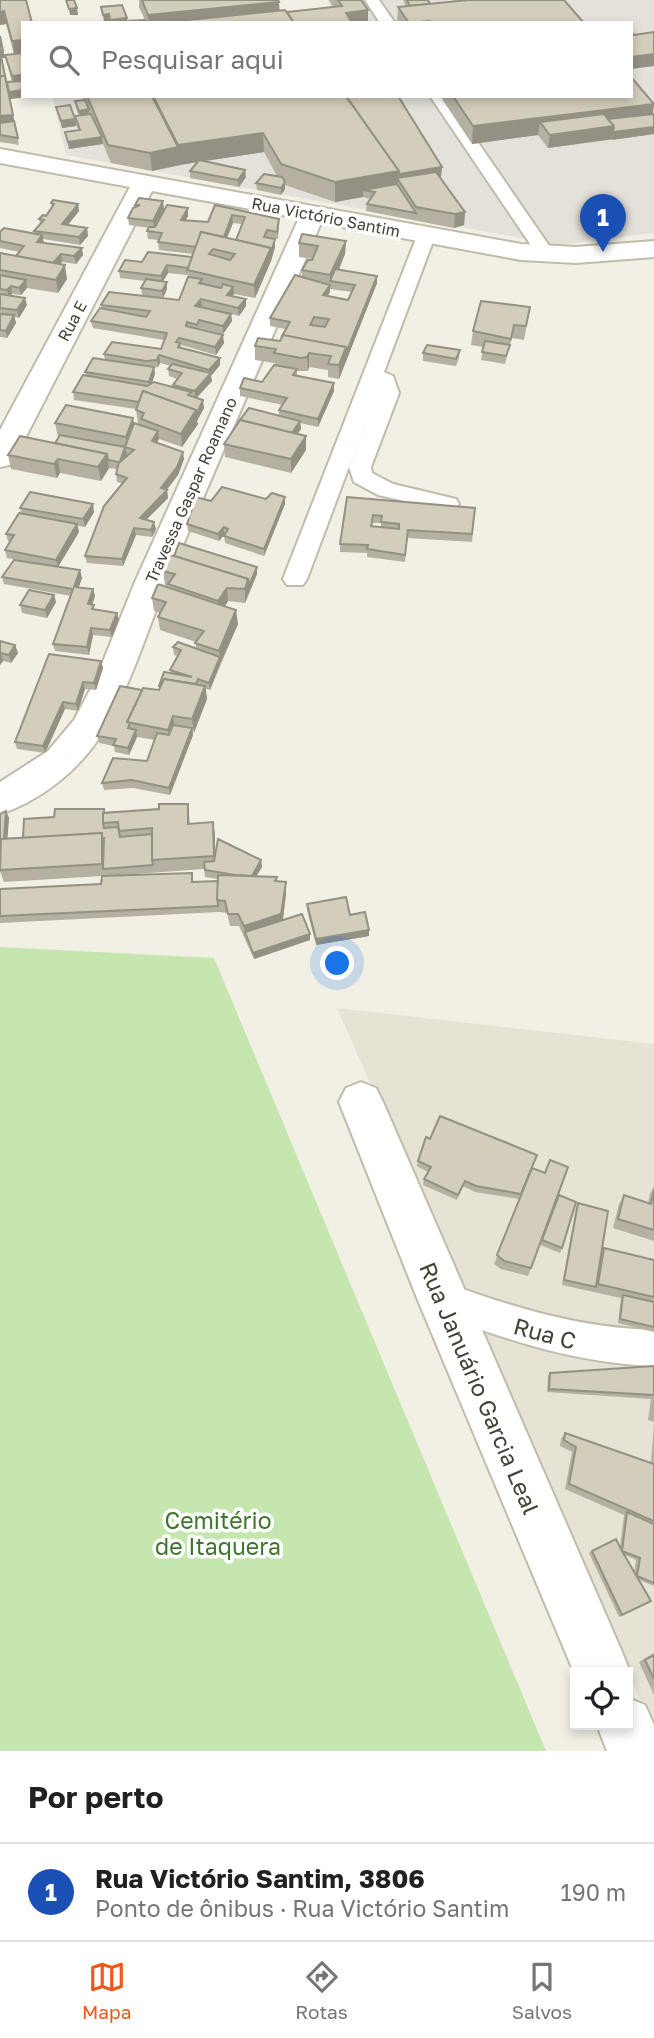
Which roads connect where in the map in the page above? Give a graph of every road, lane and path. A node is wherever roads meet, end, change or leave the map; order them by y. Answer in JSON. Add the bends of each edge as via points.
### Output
{"nodes":[{"id":1,"x":372,"y":0,"type":"edge"},
{"id":2,"x":387,"y":21,"type":"edge"},
{"id":3,"x":439,"y":98,"type":"edge"},
{"id":4,"x":3,"y":159,"type":"edge"},
{"id":5,"x":144,"y":185,"type":"junction"},
{"id":6,"x":313,"y":214,"type":"junction"},
{"id":7,"x":426,"y":236,"type":"junction"},
{"id":8,"x":654,"y":249,"type":"edge"},
{"id":9,"x":545,"y":253,"type":"junction"},
{"id":10,"x":373,"y":375,"type":"junction"},
{"id":11,"x":0,"y":458,"type":"edge"},
{"id":12,"x":448,"y":504,"type":"edge"},
{"id":13,"x":295,"y":579,"type":"dead end"},
{"id":14,"x":0,"y":800,"type":"edge"},
{"id":15,"x":361,"y":1102,"type":"dead end"},
{"id":16,"x":441,"y":1298,"type":"junction"},
{"id":17,"x":654,"y":1348,"type":"edge"},
{"id":18,"x":600,"y":1667,"type":"edge"},
{"id":19,"x":627,"y":1730,"type":"edge"},
{"id":20,"x":636,"y":1751,"type":"edge"}],
"edges":[{"from":1,"to":2,"type":"lane"},
{"from":3,"to":9,"type":"lane"},
{"from":4,"to":5,"type":"street","name":"Rua Victório Santim"},
{"from":5,"to":6,"type":"street","name":"Rua Victório Santim"},
{"from":5,"to":11,"type":"street","name":"Rua E"},
{"from":6,"to":7,"type":"street","name":"Rua Victório Santim"},
{"from":6,"to":14,"type":"street","name":"Travessa Gaspar Roamano","via":[[113,679],[86,729],[61,761]]},
{"from":7,"to":9,"type":"street","name":"Rua Victório Santim"},
{"from":7,"to":10,"type":"lane"},
{"from":8,"to":9,"type":"street","name":"Rua Victório Santim"},
{"from":10,"to":12,"type":"lane","via":[[386,380],[389,393],[360,467],[362,477],[386,490]]},
{"from":10,"to":13,"type":"lane"},
{"from":15,"to":16,"type":"street","name":"Rua Januário Garcia Leal"},
{"from":16,"to":17,"type":"lane","name":"Rua C","via":[[566,1340],[610,1348]]},
{"from":16,"to":18,"type":"street","name":"Rua Januário Garcia Leal"},
{"from":19,"to":20,"type":"street"}]}
